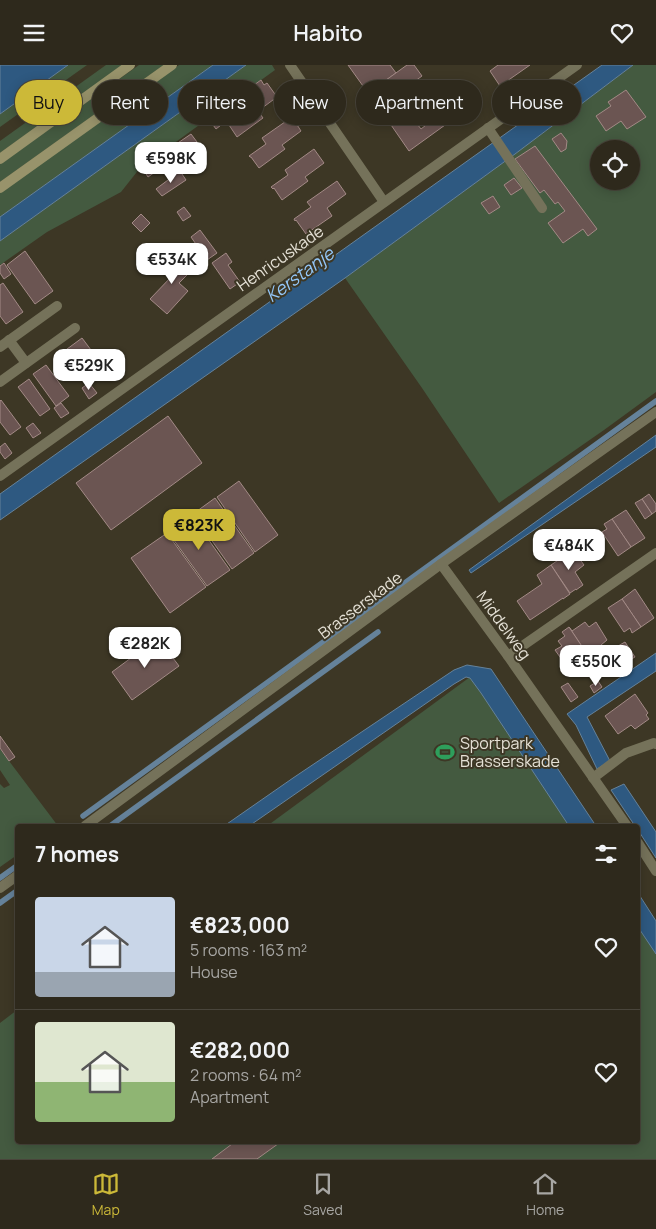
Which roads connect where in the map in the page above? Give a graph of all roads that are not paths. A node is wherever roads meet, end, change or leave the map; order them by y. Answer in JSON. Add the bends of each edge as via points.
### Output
{"nodes":[{"id":1,"x":130,"y":65,"type":"edge"},
{"id":2,"x":172,"y":65,"type":"edge"},
{"id":3,"x":290,"y":65,"type":"edge"},
{"id":4,"x":577,"y":65,"type":"edge"},
{"id":5,"x":488,"y":128,"type":"junction"},
{"id":6,"x":0,"y":159,"type":"edge"},
{"id":7,"x":0,"y":188,"type":"edge"},
{"id":8,"x":384,"y":202,"type":"junction"},
{"id":9,"x":542,"y":208,"type":"dead end"},
{"id":10,"x":57,"y":305,"type":"dead end"},
{"id":11,"x":75,"y":328,"type":"dead end"},
{"id":12,"x":9,"y":340,"type":"junction"},
{"id":13,"x":0,"y":347,"type":"edge"},
{"id":14,"x":26,"y":363,"type":"junction"},
{"id":15,"x":0,"y":381,"type":"edge"},
{"id":16,"x":656,"y":412,"type":"edge"},
{"id":17,"x":0,"y":476,"type":"edge"},
{"id":18,"x":654,"y":558,"type":"edge"},
{"id":19,"x":441,"y":565,"type":"junction"},
{"id":20,"x":508,"y":656,"type":"junction"},
{"id":21,"x":656,"y":744,"type":"edge"},
{"id":22,"x":593,"y":778,"type":"junction"},
{"id":23,"x":88,"y":824,"type":"edge"},
{"id":24,"x":626,"y":824,"type":"edge"},
{"id":25,"x":640,"y":846,"type":"edge"},
{"id":26,"x":656,"y":871,"type":"edge"},
{"id":27,"x":15,"y":877,"type":"edge"},
{"id":28,"x":0,"y":887,"type":"edge"}],
"edges":[{"from":1,"to":6,"type":"main road"},
{"from":2,"to":7,"type":"main road"},
{"from":3,"to":8,"type":"street"},
{"from":4,"to":5,"type":"street","name":"Henricuskade"},
{"from":5,"to":8,"type":"street","name":"Henricuskade"},
{"from":5,"to":9,"type":"street"},
{"from":8,"to":17,"type":"street","name":"Henricuskade"},
{"from":10,"to":12,"type":"street"},
{"from":11,"to":14,"type":"street"},
{"from":12,"to":13,"type":"street"},
{"from":12,"to":14,"type":"street"},
{"from":14,"to":15,"type":"street"},
{"from":16,"to":19,"type":"street","name":"Brasserskade"},
{"from":18,"to":20,"type":"street"},
{"from":19,"to":20,"type":"street","name":"Middelweg"},
{"from":19,"to":23,"type":"street","name":"Brasserskade"},
{"from":20,"to":22,"type":"street","name":"Middelweg"},
{"from":21,"to":22,"type":"street","via":[[626,753]]},
{"from":22,"to":24,"type":"street","name":"Middelweg"},
{"from":25,"to":26,"type":"street"},
{"from":27,"to":28,"type":"street"}]}
